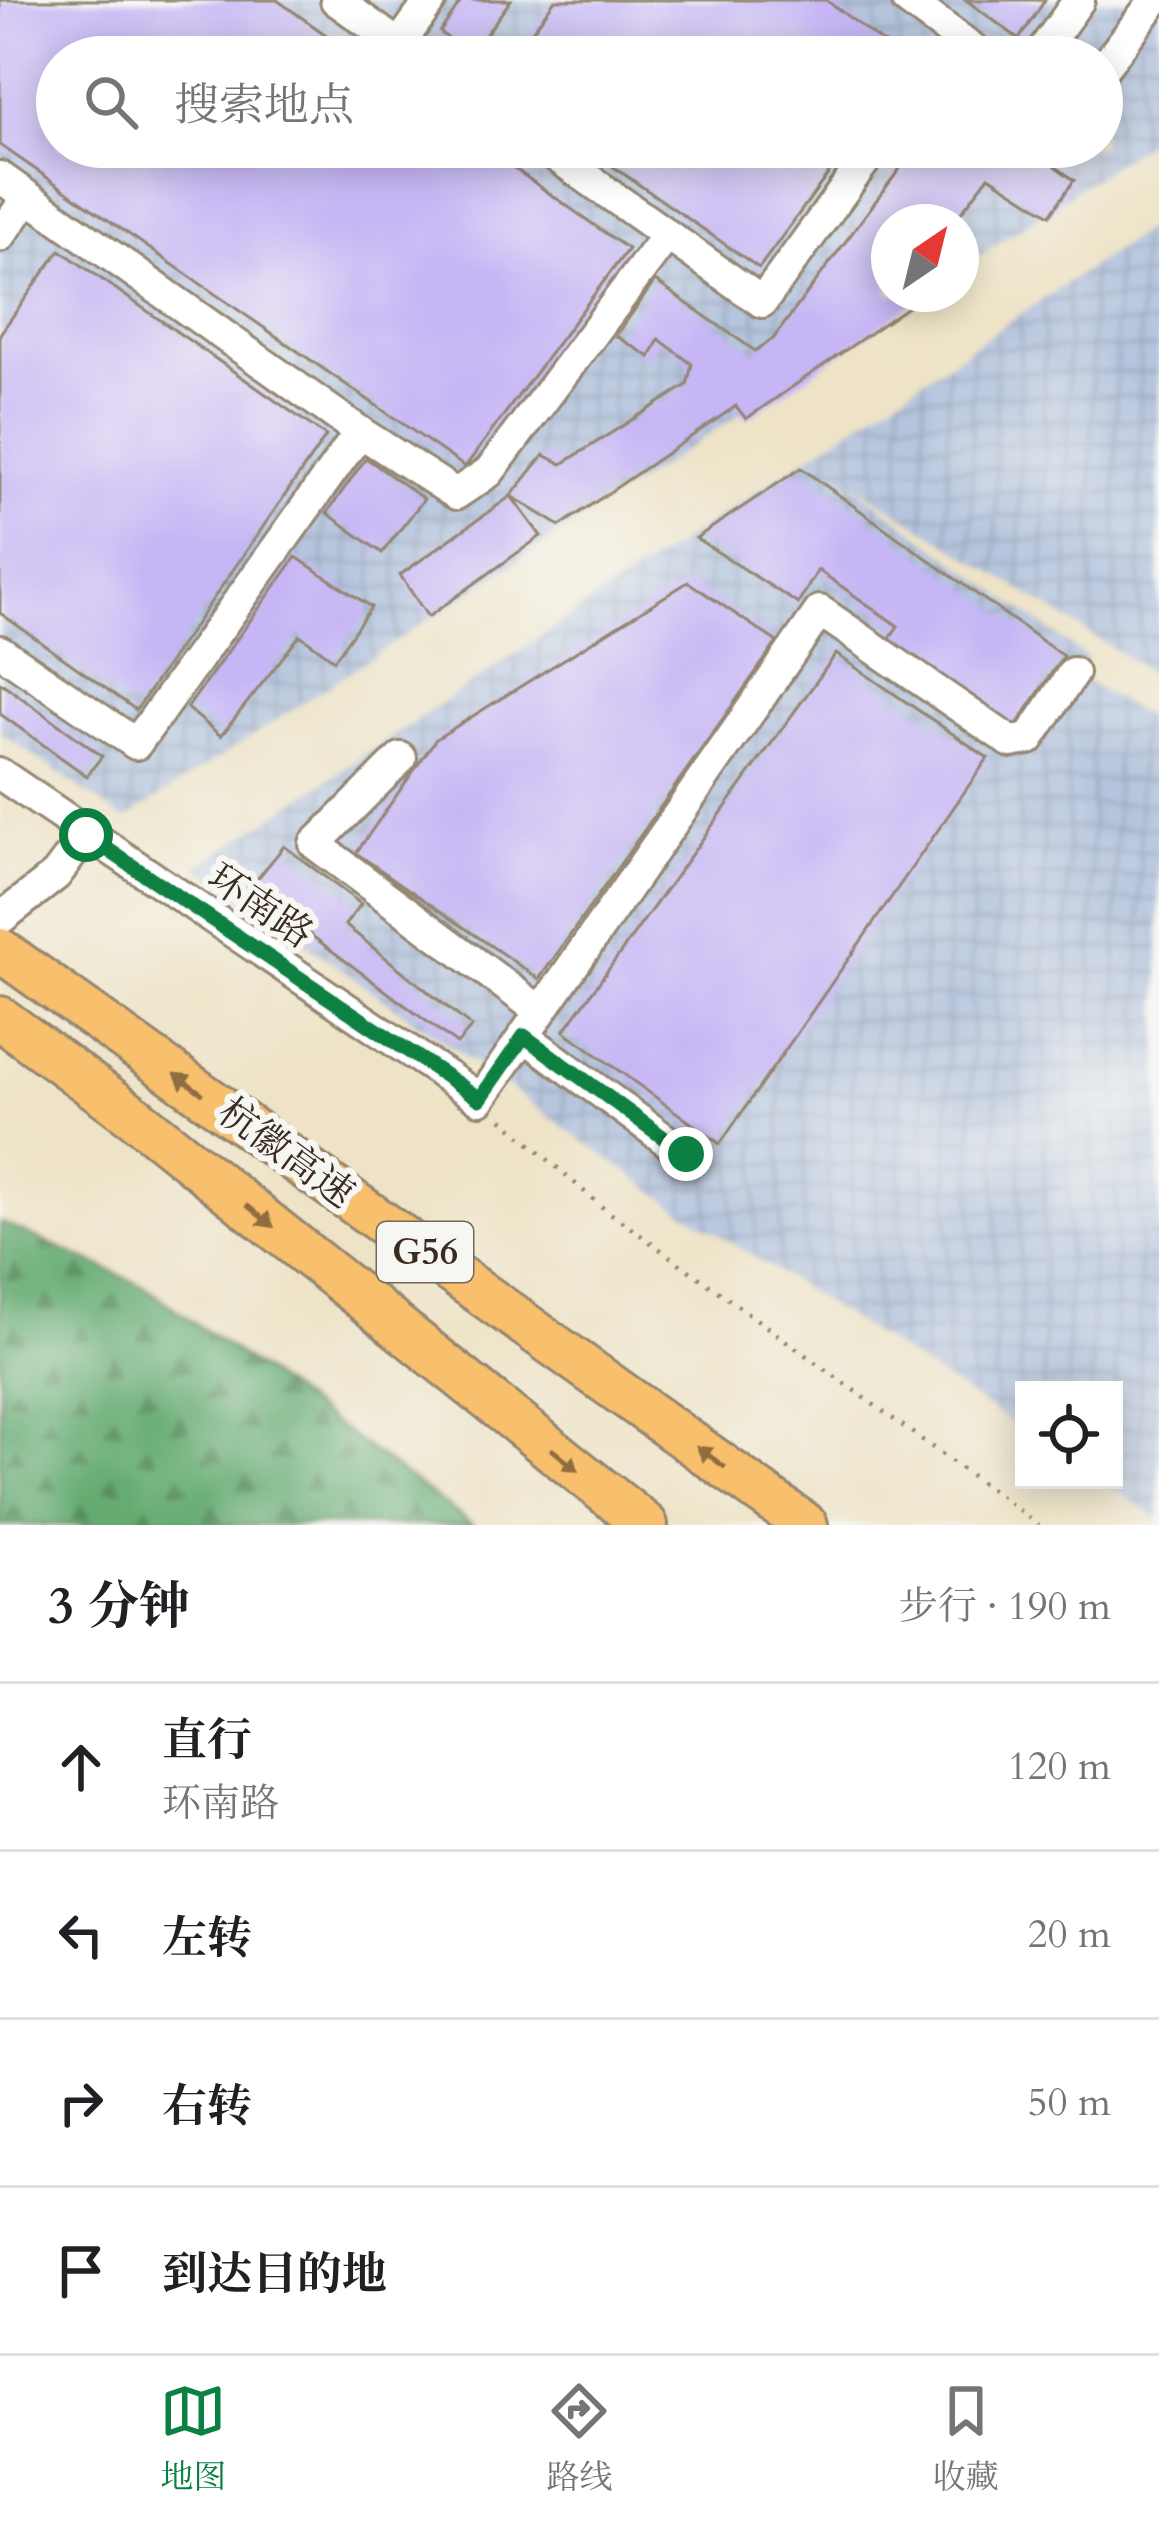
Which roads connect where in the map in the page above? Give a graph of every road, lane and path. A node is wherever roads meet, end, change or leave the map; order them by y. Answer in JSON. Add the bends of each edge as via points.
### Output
{"nodes":[{"id":1,"x":336,"y":0,"type":"edge"},
{"id":2,"x":431,"y":0,"type":"edge"},
{"id":3,"x":907,"y":0,"type":"edge"},
{"id":4,"x":1078,"y":0,"type":"edge"},
{"id":5,"x":1154,"y":0,"type":"edge"},
{"id":6,"x":387,"y":36,"type":"edge"},
{"id":7,"x":415,"y":36,"type":"edge"},
{"id":8,"x":939,"y":36,"type":"edge"},
{"id":9,"x":1053,"y":36,"type":"edge"},
{"id":10,"x":1123,"y":42,"type":"edge"},
{"id":11,"x":573,"y":168,"type":"edge"},
{"id":12,"x":860,"y":168,"type":"edge"},
{"id":13,"x":0,"y":177,"type":"edge"},
{"id":14,"x":28,"y":196,"type":"junction"},
{"id":15,"x":667,"y":235,"type":"junction"},
{"id":16,"x":0,"y":236,"type":"edge"},
{"id":17,"x":360,"y":431,"type":"junction"},
{"id":18,"x":0,"y":651,"type":"edge"},
{"id":19,"x":1073,"y":674,"type":"dead end"},
{"id":20,"x":400,"y":758,"type":"dead end"},
{"id":21,"x":0,"y":774,"type":"edge"},
{"id":22,"x":86,"y":835,"type":"junction"},
{"id":23,"x":0,"y":920,"type":"edge"},
{"id":24,"x":0,"y":950,"type":"edge"},
{"id":25,"x":0,"y":1018,"type":"edge"},
{"id":26,"x":532,"y":1024,"type":"junction"},
{"id":27,"x":480,"y":1099,"type":"junction"},
{"id":28,"x":686,"y":1154,"type":"dead end"},
{"id":29,"x":646,"y":1525,"type":"edge"},
{"id":30,"x":806,"y":1525,"type":"edge"},
{"id":31,"x":1039,"y":1525,"type":"edge"}],
"edges":[{"from":1,"to":6,"type":"street"},
{"from":2,"to":7,"type":"street"},
{"from":3,"to":8,"type":"street"},
{"from":4,"to":9,"type":"street"},
{"from":5,"to":10,"type":"street"},
{"from":11,"to":15,"type":"street"},
{"from":12,"to":15,"type":"street","via":[[762,302]]},
{"from":13,"to":14,"type":"street"},
{"from":14,"to":16,"type":"street"},
{"from":14,"to":17,"type":"street"},
{"from":15,"to":17,"type":"street","via":[[489,472],[456,494]]},
{"from":17,"to":18,"type":"street","via":[[136,744]]},
{"from":19,"to":26,"type":"street","via":[[1029,740],[1011,742],[820,610]]},
{"from":20,"to":26,"type":"street","via":[[315,844]]},
{"from":21,"to":22,"type":"street","name":"环南路"},
{"from":22,"to":23,"type":"street","via":[[56,875]]},
{"from":22,"to":27,"type":"street","name":"环南路"},
{"from":30,"to":24,"type":"highway","name":"杭徽高速","number":"G56","one_way":true},
{"from":25,"to":29,"type":"highway","name":"杭徽高速","number":"G56","one_way":true},
{"from":26,"to":27,"type":"street"},
{"from":26,"to":28,"type":"street"},
{"from":27,"to":31,"type":"path","via":[[602,1207]]}]}
